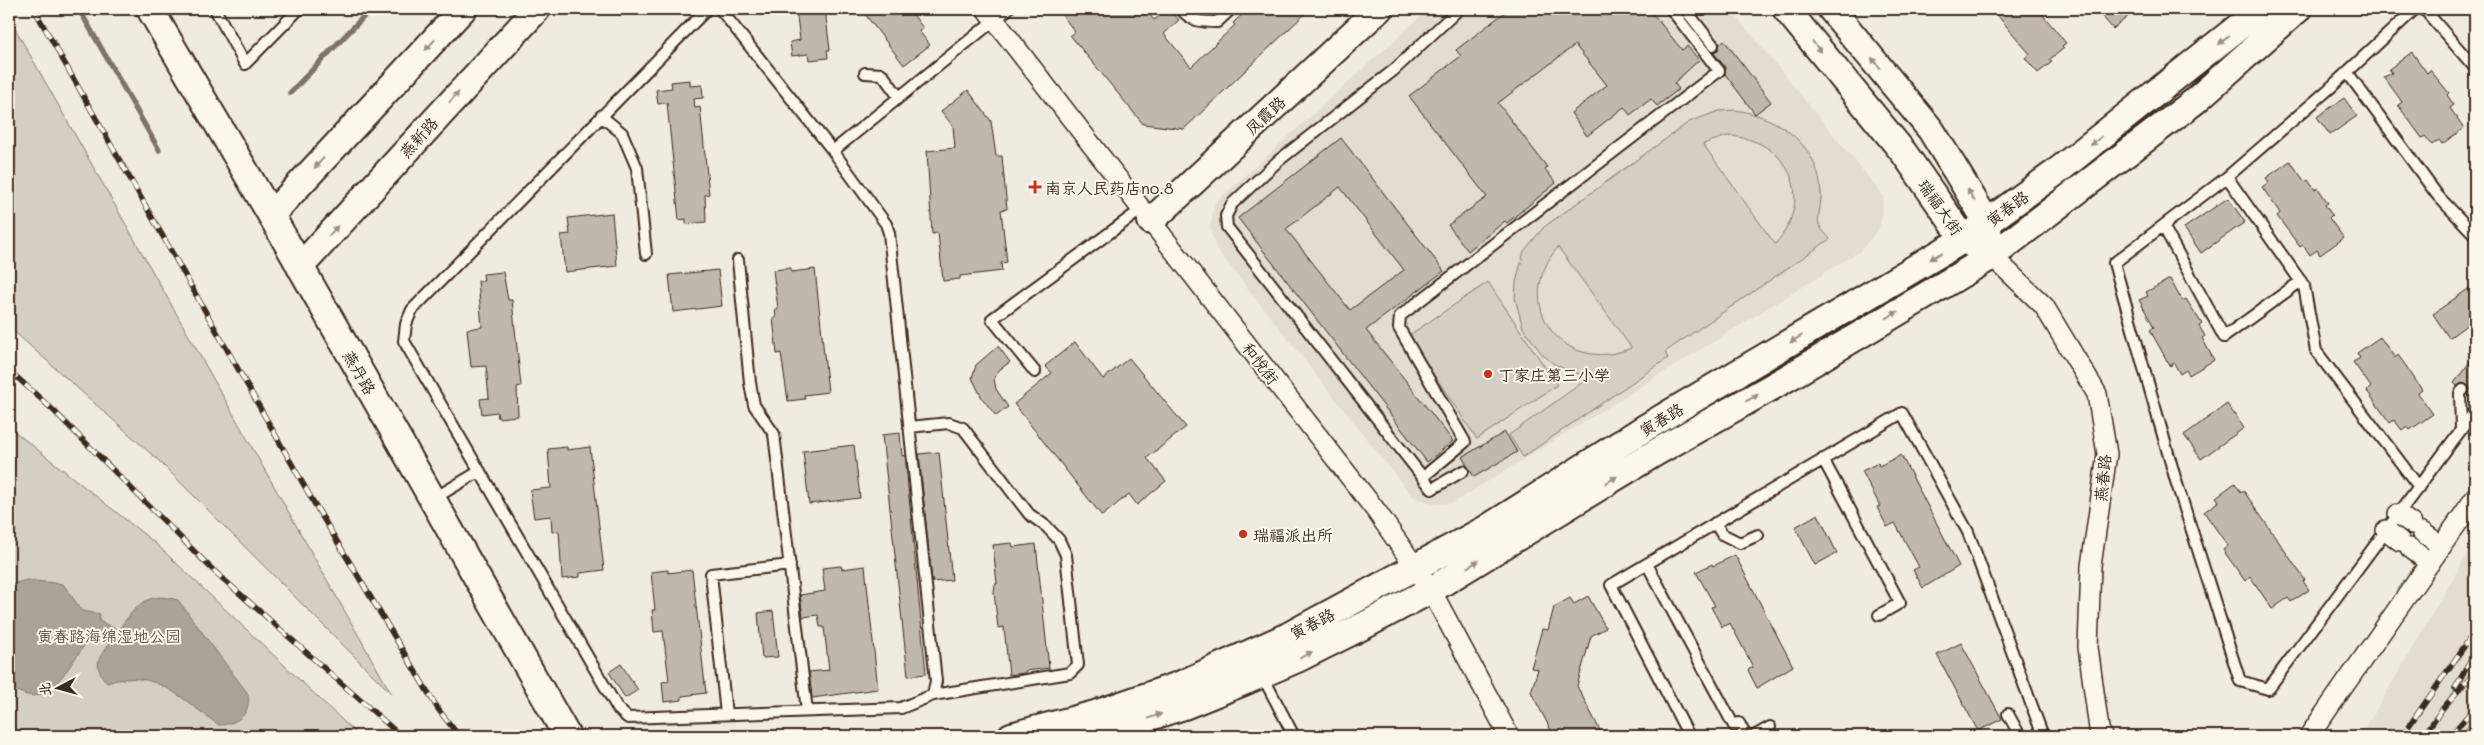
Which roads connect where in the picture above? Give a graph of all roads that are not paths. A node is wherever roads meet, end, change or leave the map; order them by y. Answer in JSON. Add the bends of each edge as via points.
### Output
{"nodes":[{"id":1,"x":150,"y":9,"type":"edge"},
{"id":2,"x":215,"y":9,"type":"edge"},
{"id":3,"x":299,"y":9,"type":"edge"},
{"id":4,"x":463,"y":9,"type":"edge"},
{"id":5,"x":536,"y":9,"type":"edge"},
{"id":6,"x":707,"y":9,"type":"edge"},
{"id":7,"x":720,"y":9,"type":"edge"},
{"id":8,"x":1181,"y":9,"type":"edge"},
{"id":9,"x":1231,"y":9,"type":"edge"},
{"id":10,"x":1459,"y":9,"type":"edge"},
{"id":11,"x":1671,"y":9,"type":"edge"},
{"id":12,"x":1685,"y":9,"type":"edge"},
{"id":13,"x":1786,"y":9,"type":"edge"},
{"id":14,"x":1831,"y":9,"type":"edge"},
{"id":15,"x":2261,"y":9,"type":"edge"},
{"id":16,"x":2298,"y":9,"type":"edge"},
{"id":17,"x":2415,"y":9,"type":"edge"},
{"id":18,"x":2424,"y":9,"type":"edge"},
{"id":19,"x":1374,"y":10,"type":"edge"},
{"id":20,"x":996,"y":12,"type":"edge"},
{"id":21,"x":1713,"y":45,"type":"dead end"},
{"id":22,"x":2475,"y":68,"type":"edge"},
{"id":23,"x":2347,"y":72,"type":"junction"},
{"id":24,"x":865,"y":73,"type":"dead end"},
{"id":25,"x":900,"y":97,"type":"junction"},
{"id":26,"x":601,"y":116,"type":"junction"},
{"id":27,"x":833,"y":151,"type":"junction"},
{"id":28,"x":2227,"y":177,"type":"junction"},
{"id":29,"x":271,"y":215,"type":"junction"},
{"id":30,"x":1146,"y":215,"type":"junction"},
{"id":31,"x":1987,"y":222,"type":"junction"},
{"id":32,"x":2163,"y":226,"type":"junction"},
{"id":33,"x":2475,"y":235,"type":"edge"},
{"id":34,"x":1964,"y":239,"type":"junction"},
{"id":35,"x":646,"y":254,"type":"dead end"},
{"id":36,"x":1992,"y":256,"type":"junction"},
{"id":37,"x":738,"y":260,"type":"dead end"},
{"id":38,"x":300,"y":267,"type":"junction"},
{"id":39,"x":2301,"y":281,"type":"junction"},
{"id":40,"x":1035,"y":372,"type":"dead end"},
{"id":41,"x":2463,"y":390,"type":"dead end"},
{"id":42,"x":2475,"y":411,"type":"edge"},
{"id":43,"x":909,"y":428,"type":"junction"},
{"id":44,"x":2461,"y":430,"type":"junction"},
{"id":45,"x":1823,"y":459,"type":"junction"},
{"id":46,"x":480,"y":471,"type":"junction"},
{"id":47,"x":1463,"y":471,"type":"dead end"},
{"id":48,"x":1423,"y":477,"type":"junction"},
{"id":49,"x":2419,"y":486,"type":"junction"},
{"id":50,"x":2475,"y":498,"type":"edge"},
{"id":51,"x":432,"y":499,"type":"junction"},
{"id":52,"x":1715,"y":523,"type":"junction"},
{"id":53,"x":2411,"y":523,"type":"junction"},
{"id":54,"x":1758,"y":535,"type":"dead end"},
{"id":55,"x":2399,"y":540,"type":"junction"},
{"id":56,"x":2442,"y":546,"type":"junction"},
{"id":57,"x":2430,"y":563,"type":"junction"},
{"id":58,"x":1647,"y":564,"type":"junction"},
{"id":59,"x":790,"y":565,"type":"junction"},
{"id":60,"x":1415,"y":567,"type":"junction"},
{"id":61,"x":1431,"y":590,"type":"junction"},
{"id":62,"x":1879,"y":615,"type":"dead end"},
{"id":63,"x":1262,"y":674,"type":"junction"},
{"id":64,"x":933,"y":695,"type":"junction"},
{"id":65,"x":807,"y":711,"type":"junction"},
{"id":66,"x":726,"y":714,"type":"junction"},
{"id":67,"x":2008,"y":714,"type":"dead end"},
{"id":68,"x":1770,"y":728,"type":"dead end"},
{"id":69,"x":567,"y":736,"type":"edge"},
{"id":70,"x":1011,"y":736,"type":"edge"},
{"id":71,"x":1092,"y":736,"type":"edge"},
{"id":72,"x":1294,"y":736,"type":"edge"},
{"id":73,"x":1508,"y":736,"type":"edge"},
{"id":74,"x":1689,"y":736,"type":"edge"},
{"id":75,"x":1746,"y":736,"type":"edge"},
{"id":76,"x":1754,"y":736,"type":"edge"},
{"id":77,"x":2020,"y":736,"type":"edge"},
{"id":78,"x":2043,"y":736,"type":"edge"},
{"id":79,"x":2102,"y":736,"type":"edge"},
{"id":80,"x":2309,"y":736,"type":"edge"}],
"edges":[{"from":1,"to":29,"type":"main road","name":"燕丹路"},
{"from":2,"to":3,"type":"lane","via":[[245,64]]},
{"from":4,"to":29,"type":"main road","one_way":true},
{"from":38,"to":5,"type":"main road","name":"燕新路","one_way":true},
{"from":6,"to":26,"type":"lane"},
{"from":7,"to":27,"type":"lane"},
{"from":8,"to":9,"type":"lane","via":[[1200,22],[1217,22]]},
{"from":10,"to":48,"type":"lane","via":[[1394,70],[1278,161],[1232,204],[1226,216],[1227,227]]},
{"from":11,"to":48,"type":"lane","via":[[1719,71],[1400,316],[1399,328],[1465,442]]},
{"from":12,"to":21,"type":"lane"},
{"from":13,"to":34,"type":"main road","name":"瑞福大街","one_way":true,"via":[[1904,154]]},
{"from":31,"to":14,"type":"main road","name":"瑞福大街","one_way":true,"via":[[1931,130]]},
{"from":15,"to":31,"type":"main road","name":"寅春路","one_way":true},
{"from":16,"to":36,"type":"main road","name":"寅春路","via":[[2195,100]]},
{"from":17,"to":23,"type":"lane"},
{"from":18,"to":22,"type":"lane"},
{"from":19,"to":30,"type":"main road","name":"凤霞路"},
{"from":20,"to":25,"type":"lane"},
{"from":20,"to":30,"type":"street","name":"和悦街"},
{"from":23,"to":28,"type":"lane"},
{"from":23,"to":33,"type":"lane","via":[[2438,196]]},
{"from":24,"to":25,"type":"lane","via":[[882,74]]},
{"from":25,"to":27,"type":"lane"},
{"from":26,"to":35,"type":"lane","via":[[622,133],[637,168]]},
{"from":26,"to":46,"type":"lane","via":[[412,310],[406,324],[404,341]]},
{"from":27,"to":43,"type":"lane","via":[[886,224],[889,234]]},
{"from":28,"to":32,"type":"lane"},
{"from":28,"to":39,"type":"lane"},
{"from":29,"to":38,"type":"main road","name":"燕丹路"},
{"from":30,"to":40,"type":"lane","via":[[992,319]]},
{"from":30,"to":60,"type":"street","name":"和悦街","via":[[1377,512]]},
{"from":31,"to":34,"type":"main road","name":"寅春路"},
{"from":31,"to":36,"type":"main road","name":"瑞福大街"},
{"from":32,"to":39,"type":"lane","via":[[2224,337]]},
{"from":32,"to":55,"type":"lane","via":[[2114,263],[2176,481],[2240,681],[2268,689]]},
{"from":34,"to":36,"type":"main road","name":"瑞福大街"},
{"from":34,"to":60,"type":"main road","name":"寅春路","one_way":true,"via":[[1645,428],[1486,530]]},
{"from":61,"to":36,"type":"main road","name":"寅春路","one_way":true,"via":[[1655,453]]},
{"from":36,"to":79,"type":"street","name":"燕春路","via":[[2044,306],[2097,394],[2107,454],[2090,566],[2088,647]]},
{"from":37,"to":59,"type":"lane","via":[[750,383],[754,405],[774,434]]},
{"from":38,"to":51,"type":"main road","name":"燕丹路"},
{"from":39,"to":49,"type":"lane","via":[[2316,351]]},
{"from":41,"to":44,"type":"lane","via":[[2460,393]]},
{"from":42,"to":44,"type":"lane"},
{"from":43,"to":64,"type":"lane","via":[[936,682]]},
{"from":43,"to":64,"type":"lane","via":[[949,422],[964,428],[1029,514],[1059,540],[1066,555],[1078,665],[1070,674]]},
{"from":44,"to":49,"type":"lane"},
{"from":45,"to":52,"type":"lane"},
{"from":45,"to":62,"type":"lane","via":[[1900,603]]},
{"from":45,"to":78,"type":"lane","via":[[1902,413],[1968,532]]},
{"from":46,"to":51,"type":"lane"},
{"from":46,"to":66,"type":"lane","via":[[618,709],[628,718]]},
{"from":47,"to":48,"type":"lane","via":[[1432,489]]},
{"from":49,"to":53,"type":"lane"},
{"from":50,"to":56,"type":"street"},
{"from":51,"to":69,"type":"main road","name":"燕丹路"},
{"from":52,"to":54,"type":"lane","via":[[1722,534],[1740,543]]},
{"from":52,"to":58,"type":"lane"},
{"from":53,"to":55,"type":"lane"},
{"from":53,"to":56,"type":"street"},
{"from":55,"to":57,"type":"street"},
{"from":56,"to":57,"type":"street"},
{"from":57,"to":80,"type":"street"},
{"from":58,"to":74,"type":"lane","via":[[1611,585]]},
{"from":58,"to":75,"type":"lane","via":[[1734,726],[1739,723]]},
{"from":59,"to":65,"type":"lane"},
{"from":59,"to":66,"type":"lane","via":[[711,574]]},
{"from":60,"to":61,"type":"street","name":"和悦街"},
{"from":60,"to":70,"type":"main road","name":"寅春路","via":[[1288,636],[1179,686],[1094,714]]},
{"from":63,"to":61,"type":"main road","name":"寅春路","one_way":true},
{"from":61,"to":73,"type":"street","name":"和悦街"},
{"from":71,"to":63,"type":"main road","name":"寅春路","one_way":true,"via":[[1184,706]]},
{"from":63,"to":72,"type":"lane"},
{"from":64,"to":65,"type":"lane","via":[[901,708]]},
{"from":65,"to":66,"type":"lane"},
{"from":67,"to":77,"type":"lane"},
{"from":68,"to":76,"type":"lane"}]}
